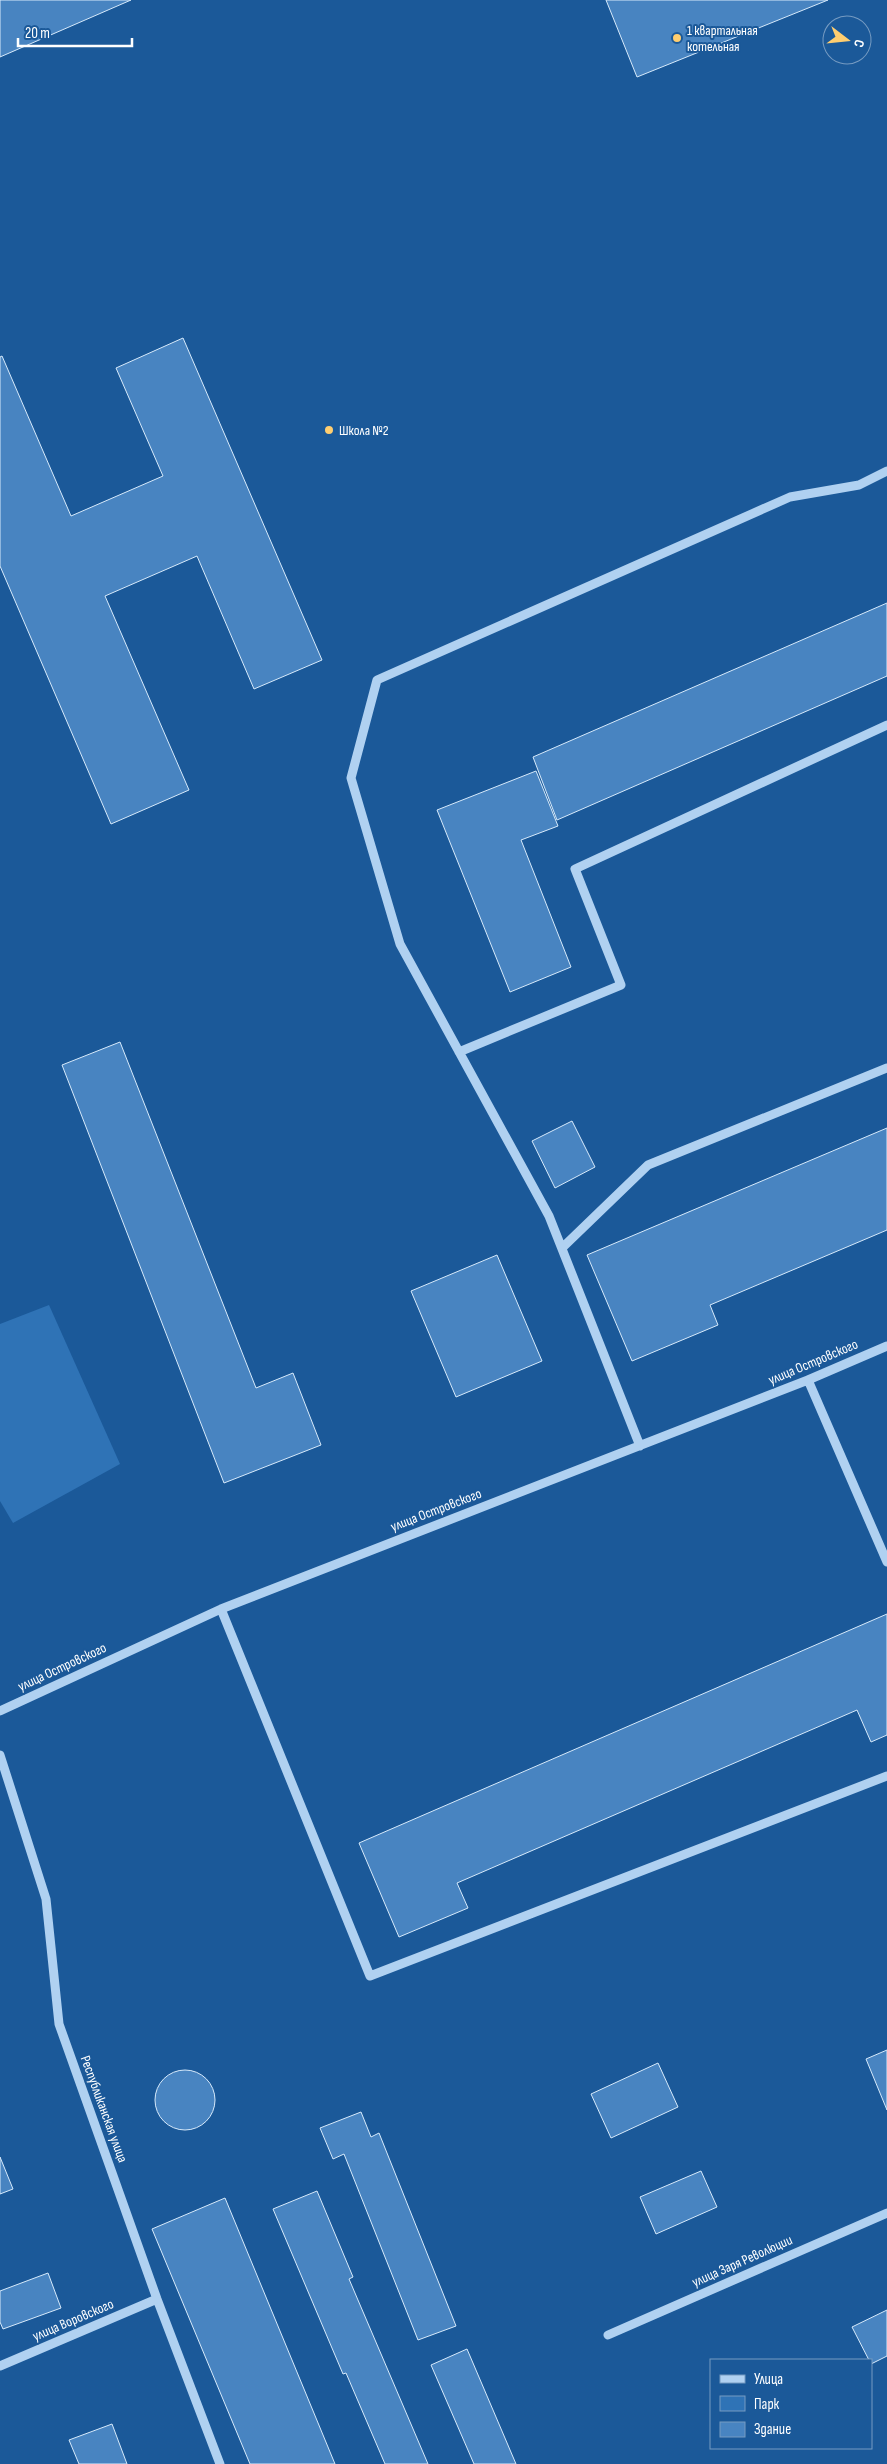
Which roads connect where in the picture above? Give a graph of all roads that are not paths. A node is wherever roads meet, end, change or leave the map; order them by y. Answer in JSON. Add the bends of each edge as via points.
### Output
{"nodes":[{"id":1,"x":887,"y":471,"type":"edge"},
{"id":2,"x":887,"y":726,"type":"edge"},
{"id":3,"x":459,"y":1052,"type":"junction"},
{"id":4,"x":887,"y":1068,"type":"edge"},
{"id":5,"x":562,"y":1248,"type":"junction"},
{"id":6,"x":887,"y":1346,"type":"edge"},
{"id":7,"x":808,"y":1380,"type":"junction"},
{"id":8,"x":640,"y":1446,"type":"junction"},
{"id":9,"x":887,"y":1562,"type":"edge"},
{"id":10,"x":220,"y":1609,"type":"junction"},
{"id":11,"x":0,"y":1711,"type":"edge"},
{"id":12,"x":0,"y":1755,"type":"edge"},
{"id":13,"x":887,"y":1776,"type":"edge"},
{"id":14,"x":887,"y":2213,"type":"edge"},
{"id":15,"x":157,"y":2299,"type":"junction"},
{"id":16,"x":608,"y":2335,"type":"dead end"},
{"id":17,"x":0,"y":2366,"type":"edge"},
{"id":18,"x":220,"y":2464,"type":"edge"}],
"edges":[{"from":1,"to":3,"type":"street","via":[[859,485],[790,497],[377,680],[351,778],[400,944]]},
{"from":2,"to":3,"type":"street","via":[[575,869],[621,985]]},
{"from":3,"to":5,"type":"street","via":[[549,1216]]},
{"from":4,"to":5,"type":"street","via":[[648,1164]]},
{"from":5,"to":8,"type":"street"},
{"from":6,"to":7,"type":"street","name":"улица Островского"},
{"from":7,"to":8,"type":"street","name":"улица Островского"},
{"from":7,"to":9,"type":"street"},
{"from":8,"to":10,"type":"street","name":"улица Островского"},
{"from":10,"to":11,"type":"street","name":"улица Островского"},
{"from":10,"to":13,"type":"street","via":[[370,1976]]},
{"from":12,"to":15,"type":"street","name":"Республиканская улица","via":[[46,1898],[59,2024]]},
{"from":14,"to":16,"type":"street","name":"улица Заря Революции"},
{"from":15,"to":17,"type":"street","name":"улица Воровского"},
{"from":15,"to":18,"type":"street","name":"Республиканская улица"}]}
